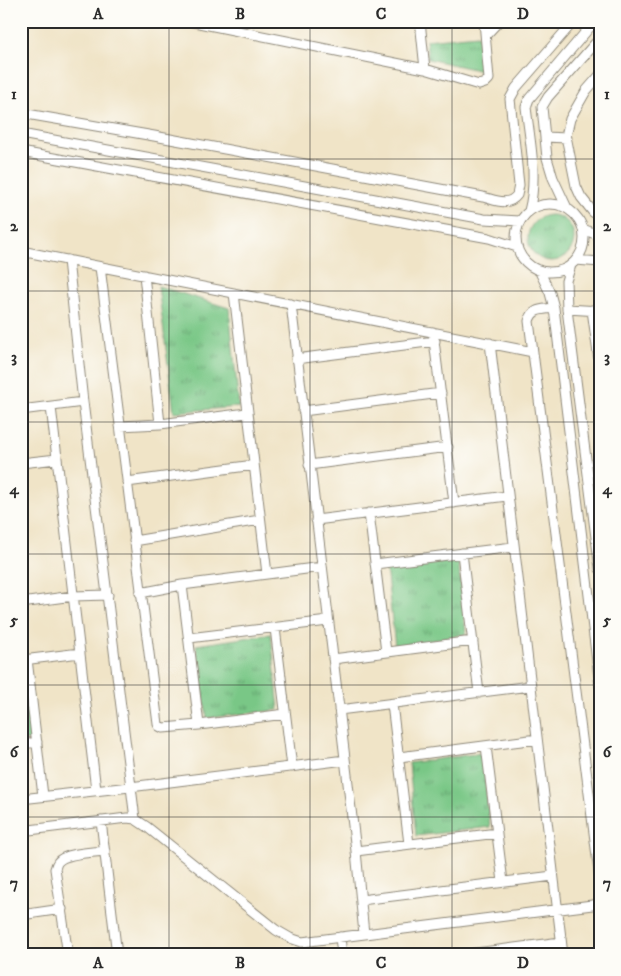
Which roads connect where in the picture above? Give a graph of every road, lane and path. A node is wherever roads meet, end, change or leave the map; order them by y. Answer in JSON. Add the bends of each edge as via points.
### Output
{"nodes":[{"id":1,"x":189,"y":21,"type":"edge"},
{"id":2,"x":420,"y":21,"type":"edge"},
{"id":3,"x":484,"y":21,"type":"edge"},
{"id":4,"x":499,"y":21,"type":"edge"},
{"id":5,"x":574,"y":21,"type":"edge"},
{"id":6,"x":595,"y":21,"type":"edge"},
{"id":7,"x":486,"y":35,"type":"junction"},
{"id":8,"x":600,"y":38,"type":"edge"},
{"id":9,"x":425,"y":69,"type":"junction"},
{"id":10,"x":600,"y":75,"type":"edge"},
{"id":11,"x":21,"y":113,"type":"edge"},
{"id":12,"x":21,"y":134,"type":"edge"},
{"id":13,"x":545,"y":138,"type":"junction"},
{"id":14,"x":566,"y":138,"type":"junction"},
{"id":15,"x":531,"y":147,"type":"junction"},
{"id":16,"x":515,"y":150,"type":"junction"},
{"id":17,"x":21,"y":152,"type":"edge"},
{"id":18,"x":567,"y":208,"type":"junction"},
{"id":19,"x":529,"y":211,"type":"junction"},
{"id":20,"x":600,"y":217,"type":"edge"},
{"id":21,"x":520,"y":221,"type":"junction"},
{"id":22,"x":583,"y":229,"type":"junction"},
{"id":23,"x":600,"y":236,"type":"edge"},
{"id":24,"x":517,"y":247,"type":"junction"},
{"id":25,"x":21,"y":251,"type":"edge"},
{"id":26,"x":68,"y":260,"type":"junction"},
{"id":27,"x":600,"y":262,"type":"edge"},
{"id":28,"x":573,"y":263,"type":"junction"},
{"id":29,"x":100,"y":267,"type":"junction"},
{"id":30,"x":539,"y":270,"type":"junction"},
{"id":31,"x":144,"y":275,"type":"junction"},
{"id":32,"x":234,"y":293,"type":"junction"},
{"id":33,"x":291,"y":304,"type":"junction"},
{"id":34,"x":554,"y":308,"type":"junction"},
{"id":35,"x":567,"y":309,"type":"junction"},
{"id":36,"x":596,"y":311,"type":"edge"},
{"id":37,"x":434,"y":337,"type":"junction"},
{"id":38,"x":490,"y":343,"type":"junction"},
{"id":39,"x":533,"y":352,"type":"junction"},
{"id":40,"x":296,"y":359,"type":"junction"},
{"id":41,"x":600,"y":368,"type":"edge"},
{"id":42,"x":441,"y":393,"type":"junction"},
{"id":43,"x":83,"y":402,"type":"junction"},
{"id":44,"x":51,"y":407,"type":"junction"},
{"id":45,"x":21,"y":410,"type":"edge"},
{"id":46,"x":303,"y":411,"type":"junction"},
{"id":47,"x":247,"y":414,"type":"junction"},
{"id":48,"x":160,"y":424,"type":"junction"},
{"id":49,"x":120,"y":426,"type":"junction"},
{"id":50,"x":448,"y":447,"type":"junction"},
{"id":51,"x":57,"y":459,"type":"junction"},
{"id":52,"x":21,"y":463,"type":"edge"},
{"id":53,"x":254,"y":465,"type":"junction"},
{"id":54,"x":309,"y":465,"type":"junction"},
{"id":55,"x":127,"y":482,"type":"junction"},
{"id":56,"x":507,"y":496,"type":"junction"},
{"id":57,"x":454,"y":502,"type":"junction"},
{"id":58,"x":369,"y":513,"type":"junction"},
{"id":59,"x":260,"y":520,"type":"junction"},
{"id":60,"x":316,"y":520,"type":"junction"},
{"id":61,"x":134,"y":541,"type":"junction"},
{"id":62,"x":514,"y":547,"type":"junction"},
{"id":63,"x":462,"y":553,"type":"junction"},
{"id":64,"x":375,"y":564,"type":"junction"},
{"id":65,"x":322,"y":567,"type":"junction"},
{"id":66,"x":600,"y":569,"type":"edge"},
{"id":67,"x":267,"y":574,"type":"junction"},
{"id":68,"x":182,"y":585,"type":"junction"},
{"id":69,"x":140,"y":593,"type":"junction"},
{"id":70,"x":108,"y":595,"type":"junction"},
{"id":71,"x":73,"y":596,"type":"junction"},
{"id":72,"x":21,"y":603,"type":"edge"},
{"id":73,"x":328,"y":621,"type":"junction"},
{"id":74,"x":275,"y":628,"type":"junction"},
{"id":75,"x":189,"y":638,"type":"junction"},
{"id":76,"x":473,"y":641,"type":"junction"},
{"id":77,"x":386,"y":652,"type":"junction"},
{"id":78,"x":80,"y":653,"type":"junction"},
{"id":79,"x":24,"y":659,"type":"edge"},
{"id":80,"x":333,"y":659,"type":"junction"},
{"id":81,"x":530,"y":686,"type":"junction"},
{"id":82,"x":600,"y":686,"type":"edge"},
{"id":83,"x":479,"y":693,"type":"junction"},
{"id":84,"x":392,"y":704,"type":"junction"},
{"id":85,"x":339,"y":710,"type":"junction"},
{"id":86,"x":286,"y":714,"type":"junction"},
{"id":87,"x":199,"y":725,"type":"junction"},
{"id":88,"x":537,"y":739,"type":"junction"},
{"id":89,"x":37,"y":742,"type":"junction"},
{"id":90,"x":21,"y":744,"type":"edge"},
{"id":91,"x":486,"y":746,"type":"junction"},
{"id":92,"x":399,"y":757,"type":"junction"},
{"id":93,"x":345,"y":760,"type":"junction"},
{"id":94,"x":292,"y":767,"type":"junction"},
{"id":95,"x":130,"y":787,"type":"junction"},
{"id":96,"x":96,"y":790,"type":"junction"},
{"id":97,"x":43,"y":796,"type":"junction"},
{"id":98,"x":21,"y":799,"type":"edge"},
{"id":99,"x":135,"y":819,"type":"junction"},
{"id":100,"x":101,"y":821,"type":"junction"},
{"id":101,"x":21,"y":831,"type":"edge"},
{"id":102,"x":497,"y":833,"type":"junction"},
{"id":103,"x":410,"y":844,"type":"junction"},
{"id":104,"x":105,"y":851,"type":"junction"},
{"id":105,"x":356,"y":851,"type":"junction"},
{"id":106,"x":553,"y":876,"type":"junction"},
{"id":107,"x":600,"y":880,"type":"edge"},
{"id":108,"x":503,"y":882,"type":"junction"},
{"id":109,"x":361,"y":900,"type":"junction"},
{"id":110,"x":600,"y":904,"type":"edge"},
{"id":111,"x":62,"y":909,"type":"junction"},
{"id":112,"x":558,"y":910,"type":"junction"},
{"id":113,"x":21,"y":915,"type":"edge"},
{"id":114,"x":364,"y":934,"type":"junction"},
{"id":115,"x":340,"y":937,"type":"junction"},
{"id":116,"x":561,"y":942,"type":"junction"},
{"id":117,"x":512,"y":952,"type":"edge"},
{"id":118,"x":68,"y":955,"type":"edge"},
{"id":119,"x":117,"y":955,"type":"edge"},
{"id":120,"x":342,"y":955,"type":"edge"},
{"id":121,"x":460,"y":955,"type":"edge"},
{"id":122,"x":563,"y":955,"type":"edge"}],
"edges":[{"from":1,"to":9,"type":"street"},
{"from":2,"to":9,"type":"street"},
{"from":3,"to":7,"type":"street"},
{"from":4,"to":7,"type":"street"},
{"from":5,"to":16,"type":"street","via":[[512,94],[510,106]]},
{"from":6,"to":15,"type":"street","via":[[529,99],[526,107]]},
{"from":7,"to":9,"type":"street","via":[[489,78],[485,83],[479,85]]},
{"from":8,"to":13,"type":"street","via":[[548,96],[542,107]]},
{"from":10,"to":14,"type":"street","via":[[586,91],[570,119]]},
{"from":11,"to":16,"type":"street","via":[[504,202],[514,199],[519,190]]},
{"from":12,"to":21,"type":"street","via":[[484,219]]},
{"from":13,"to":14,"type":"street"},
{"from":13,"to":18,"type":"street","via":[[553,178]]},
{"from":14,"to":20,"type":"street","via":[[576,186],[581,197]]},
{"from":15,"to":16,"type":"street"},
{"from":15,"to":19,"type":"street","via":[[534,178]]},
{"from":17,"to":24,"type":"street","via":[[489,238]]},
{"from":18,"to":19,"type":"street","via":[[547,204]]},
{"from":18,"to":22,"type":"street"},
{"from":19,"to":21,"type":"street"},
{"from":21,"to":24,"type":"street"},
{"from":22,"to":23,"type":"street"},
{"from":22,"to":28,"type":"street","via":[[582,249]]},
{"from":24,"to":30,"type":"street","via":[[527,264]]},
{"from":25,"to":26,"type":"street"},
{"from":26,"to":29,"type":"street"},
{"from":26,"to":43,"type":"street"},
{"from":27,"to":28,"type":"street"},
{"from":28,"to":30,"type":"street","via":[[552,272]]},
{"from":28,"to":35,"type":"street","via":[[566,281]]},
{"from":29,"to":31,"type":"street"},
{"from":29,"to":49,"type":"street"},
{"from":30,"to":34,"type":"street"},
{"from":31,"to":32,"type":"street"},
{"from":31,"to":48,"type":"street"},
{"from":32,"to":33,"type":"street"},
{"from":32,"to":47,"type":"street"},
{"from":33,"to":37,"type":"street"},
{"from":33,"to":40,"type":"street"},
{"from":34,"to":39,"type":"street","via":[[536,310],[532,314]]},
{"from":34,"to":82,"type":"street"},
{"from":35,"to":36,"type":"street"},
{"from":35,"to":66,"type":"street"},
{"from":36,"to":41,"type":"street"},
{"from":37,"to":38,"type":"street"},
{"from":37,"to":40,"type":"street"},
{"from":37,"to":42,"type":"street"},
{"from":38,"to":39,"type":"street"},
{"from":38,"to":56,"type":"street"},
{"from":39,"to":107,"type":"street"},
{"from":40,"to":46,"type":"street"},
{"from":42,"to":46,"type":"street"},
{"from":42,"to":50,"type":"street"},
{"from":43,"to":44,"type":"street"},
{"from":43,"to":70,"type":"street"},
{"from":44,"to":45,"type":"street"},
{"from":44,"to":51,"type":"street"},
{"from":46,"to":54,"type":"street"},
{"from":47,"to":48,"type":"street"},
{"from":47,"to":53,"type":"street"},
{"from":48,"to":49,"type":"street"},
{"from":49,"to":55,"type":"street"},
{"from":50,"to":54,"type":"street"},
{"from":50,"to":57,"type":"street"},
{"from":51,"to":52,"type":"street"},
{"from":51,"to":71,"type":"street"},
{"from":53,"to":55,"type":"street"},
{"from":53,"to":59,"type":"street"},
{"from":54,"to":60,"type":"street"},
{"from":55,"to":61,"type":"street"},
{"from":56,"to":57,"type":"street"},
{"from":56,"to":62,"type":"street"},
{"from":57,"to":58,"type":"street"},
{"from":58,"to":60,"type":"street"},
{"from":58,"to":64,"type":"street"},
{"from":59,"to":61,"type":"street"},
{"from":59,"to":67,"type":"street"},
{"from":60,"to":65,"type":"street"},
{"from":61,"to":69,"type":"street"},
{"from":62,"to":63,"type":"street"},
{"from":62,"to":81,"type":"street"},
{"from":63,"to":64,"type":"street"},
{"from":63,"to":76,"type":"street"},
{"from":64,"to":77,"type":"street"},
{"from":65,"to":67,"type":"street"},
{"from":65,"to":73,"type":"street"},
{"from":67,"to":68,"type":"street"},
{"from":68,"to":69,"type":"street"},
{"from":68,"to":75,"type":"street"},
{"from":69,"to":87,"type":"street","via":[[159,726]]},
{"from":70,"to":71,"type":"street"},
{"from":70,"to":95,"type":"street"},
{"from":71,"to":72,"type":"street"},
{"from":71,"to":78,"type":"street"},
{"from":73,"to":74,"type":"street"},
{"from":73,"to":80,"type":"street"},
{"from":74,"to":75,"type":"street"},
{"from":74,"to":86,"type":"street"},
{"from":75,"to":87,"type":"street"},
{"from":76,"to":77,"type":"street"},
{"from":76,"to":83,"type":"street"},
{"from":77,"to":80,"type":"street"},
{"from":78,"to":79,"type":"street"},
{"from":78,"to":96,"type":"street"},
{"from":79,"to":89,"type":"street"},
{"from":80,"to":85,"type":"street"},
{"from":81,"to":83,"type":"street"},
{"from":81,"to":88,"type":"street"},
{"from":83,"to":84,"type":"street"},
{"from":84,"to":85,"type":"street"},
{"from":84,"to":92,"type":"street"},
{"from":85,"to":93,"type":"street"},
{"from":86,"to":87,"type":"street"},
{"from":86,"to":94,"type":"street"},
{"from":88,"to":91,"type":"street"},
{"from":88,"to":106,"type":"street"},
{"from":89,"to":90,"type":"street"},
{"from":89,"to":97,"type":"street"},
{"from":91,"to":92,"type":"street"},
{"from":91,"to":102,"type":"street"},
{"from":92,"to":103,"type":"street"},
{"from":93,"to":94,"type":"street"},
{"from":93,"to":105,"type":"street"},
{"from":94,"to":95,"type":"street"},
{"from":95,"to":96,"type":"street"},
{"from":95,"to":99,"type":"street"},
{"from":96,"to":97,"type":"street"},
{"from":97,"to":98,"type":"street"},
{"from":99,"to":100,"type":"street"},
{"from":99,"to":115,"type":"street","via":[[276,930],[302,942]]},
{"from":100,"to":101,"type":"street"},
{"from":100,"to":104,"type":"street"},
{"from":102,"to":103,"type":"street"},
{"from":102,"to":108,"type":"street"},
{"from":103,"to":105,"type":"street"},
{"from":104,"to":111,"type":"street","via":[[71,855],[58,862],[55,869]]},
{"from":104,"to":119,"type":"street"},
{"from":105,"to":109,"type":"street"},
{"from":106,"to":108,"type":"street"},
{"from":106,"to":112,"type":"street"},
{"from":108,"to":109,"type":"street"},
{"from":109,"to":114,"type":"street"},
{"from":110,"to":112,"type":"street"},
{"from":111,"to":113,"type":"street"},
{"from":111,"to":118,"type":"street"},
{"from":112,"to":114,"type":"street"},
{"from":112,"to":116,"type":"street"},
{"from":114,"to":115,"type":"street"},
{"from":115,"to":120,"type":"street"},
{"from":116,"to":117,"type":"street"},
{"from":116,"to":122,"type":"street"},
{"from":117,"to":121,"type":"street"}]}
